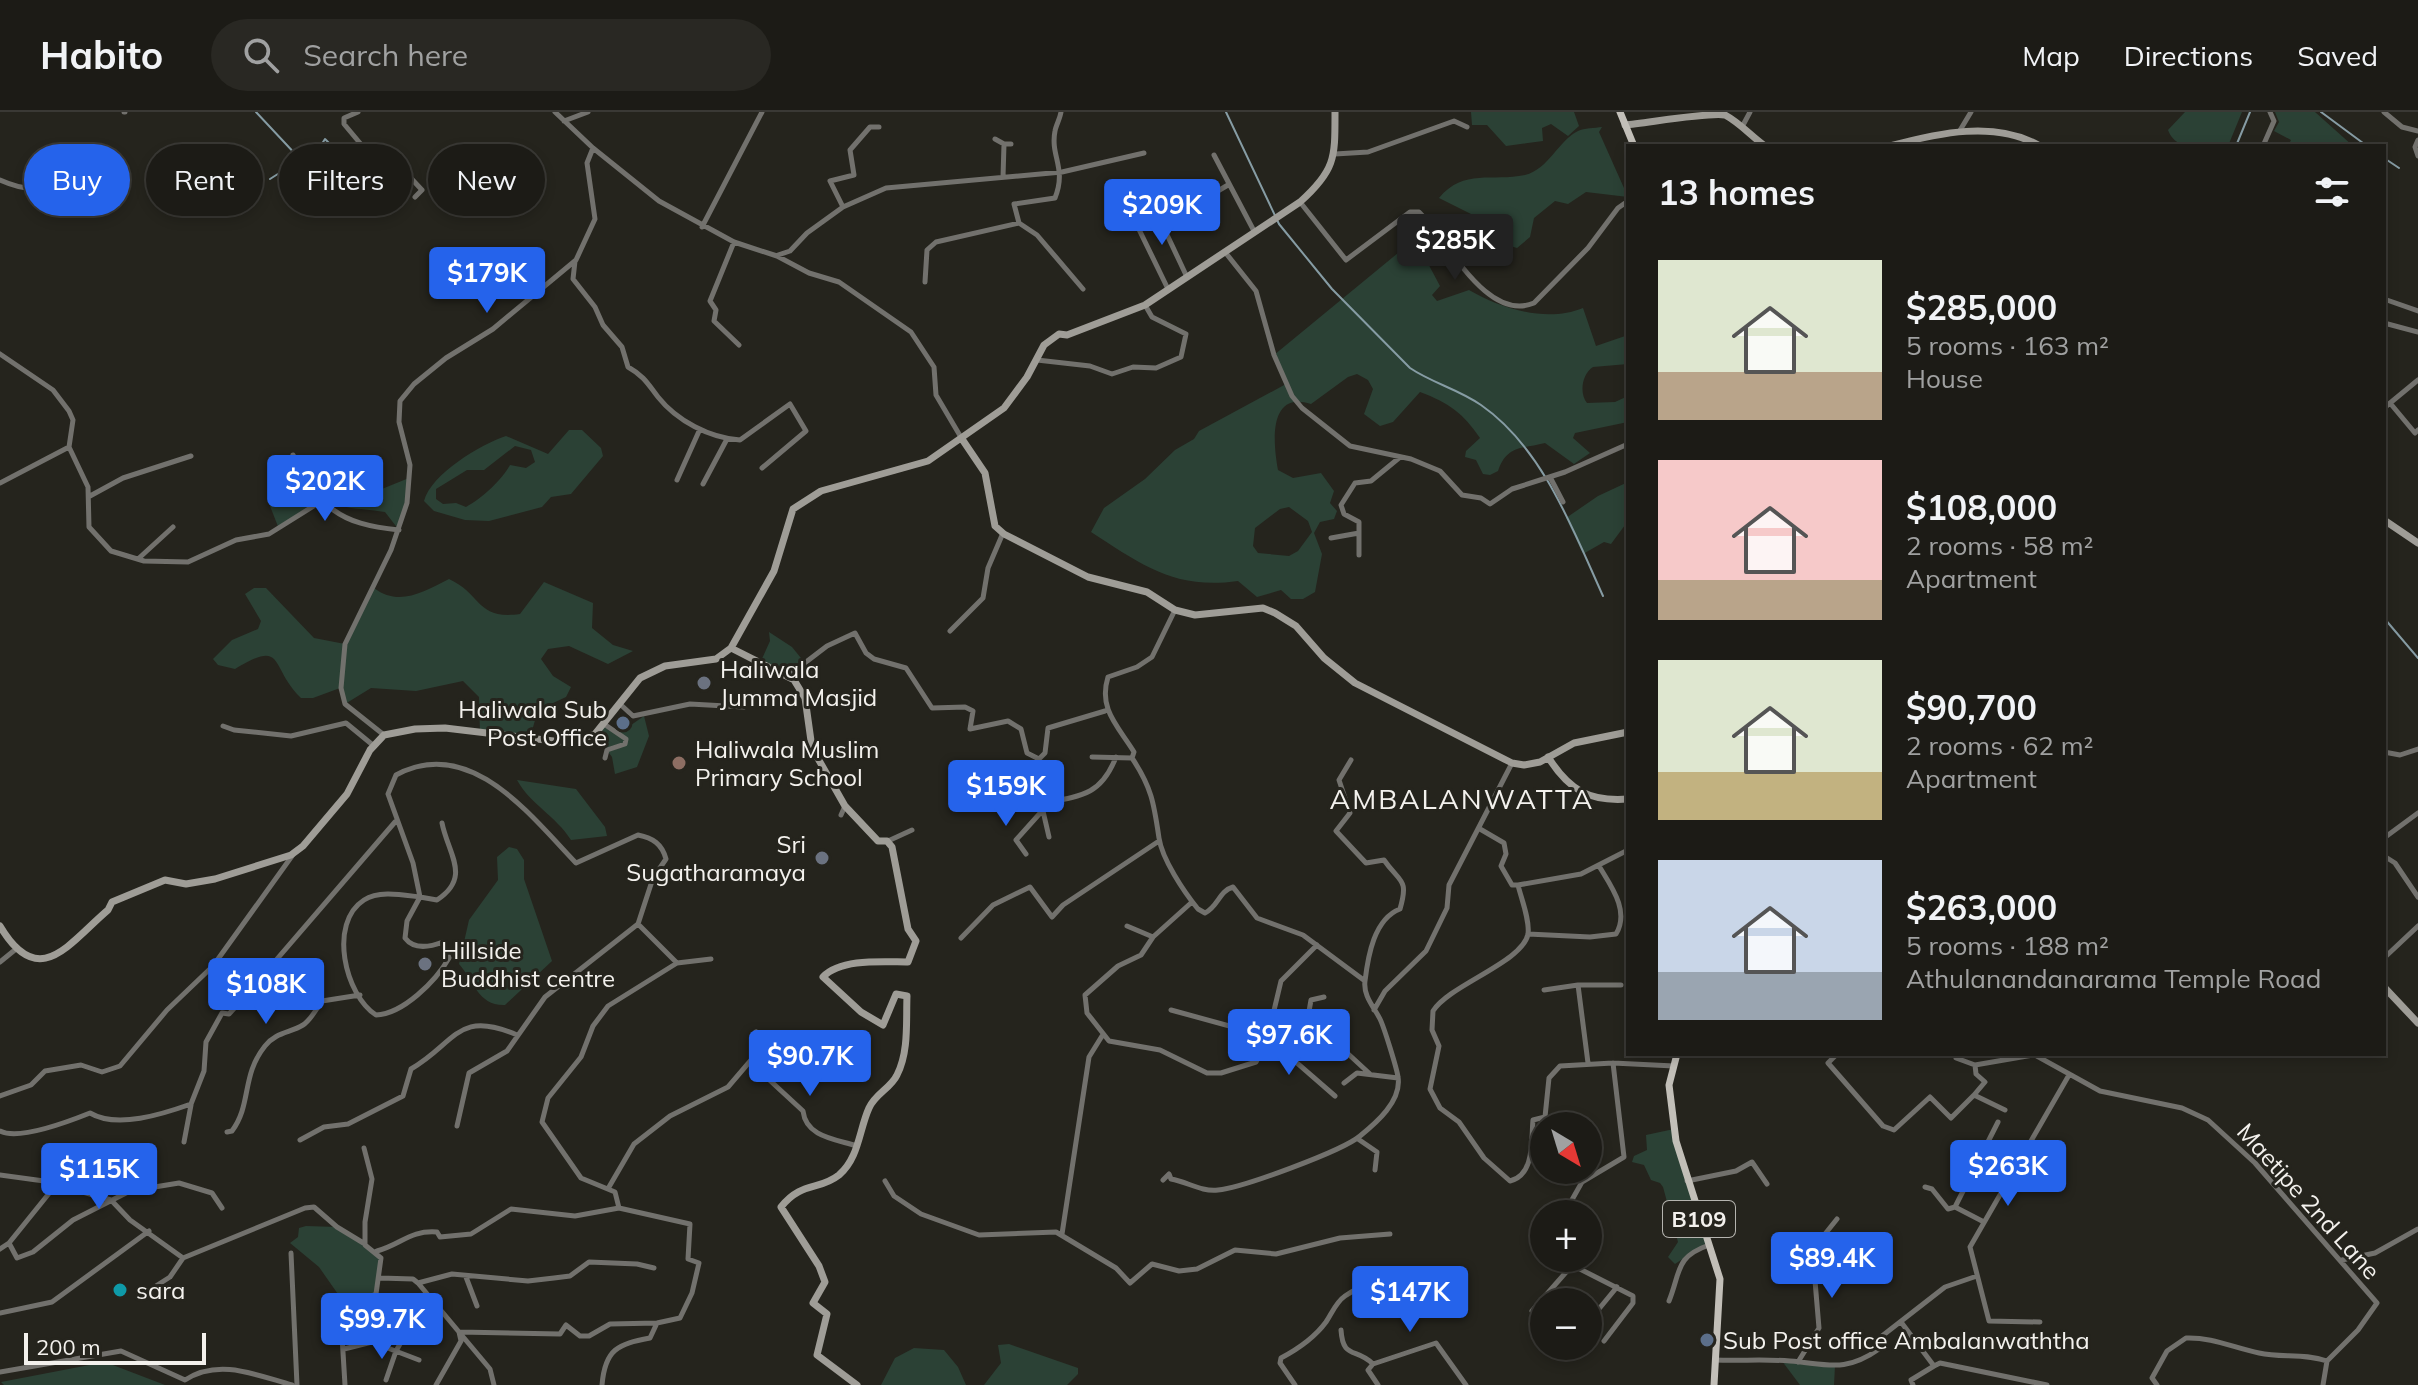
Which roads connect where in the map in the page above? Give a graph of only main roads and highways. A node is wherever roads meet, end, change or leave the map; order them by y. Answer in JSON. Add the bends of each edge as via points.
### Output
{"nodes":[{"id":1,"x":1620,"y":112,"type":"edge"},
{"id":2,"x":1633,"y":144,"type":"edge"},
{"id":3,"x":1676,"y":1056,"type":"edge"},
{"id":4,"x":1714,"y":1385,"type":"edge"}],
"edges":[{"from":1,"to":2,"type":"main road"},
{"from":3,"to":4,"type":"main road","number":"B109","via":[[1670,1102],[1686,1181],[1720,1279]]}]}
